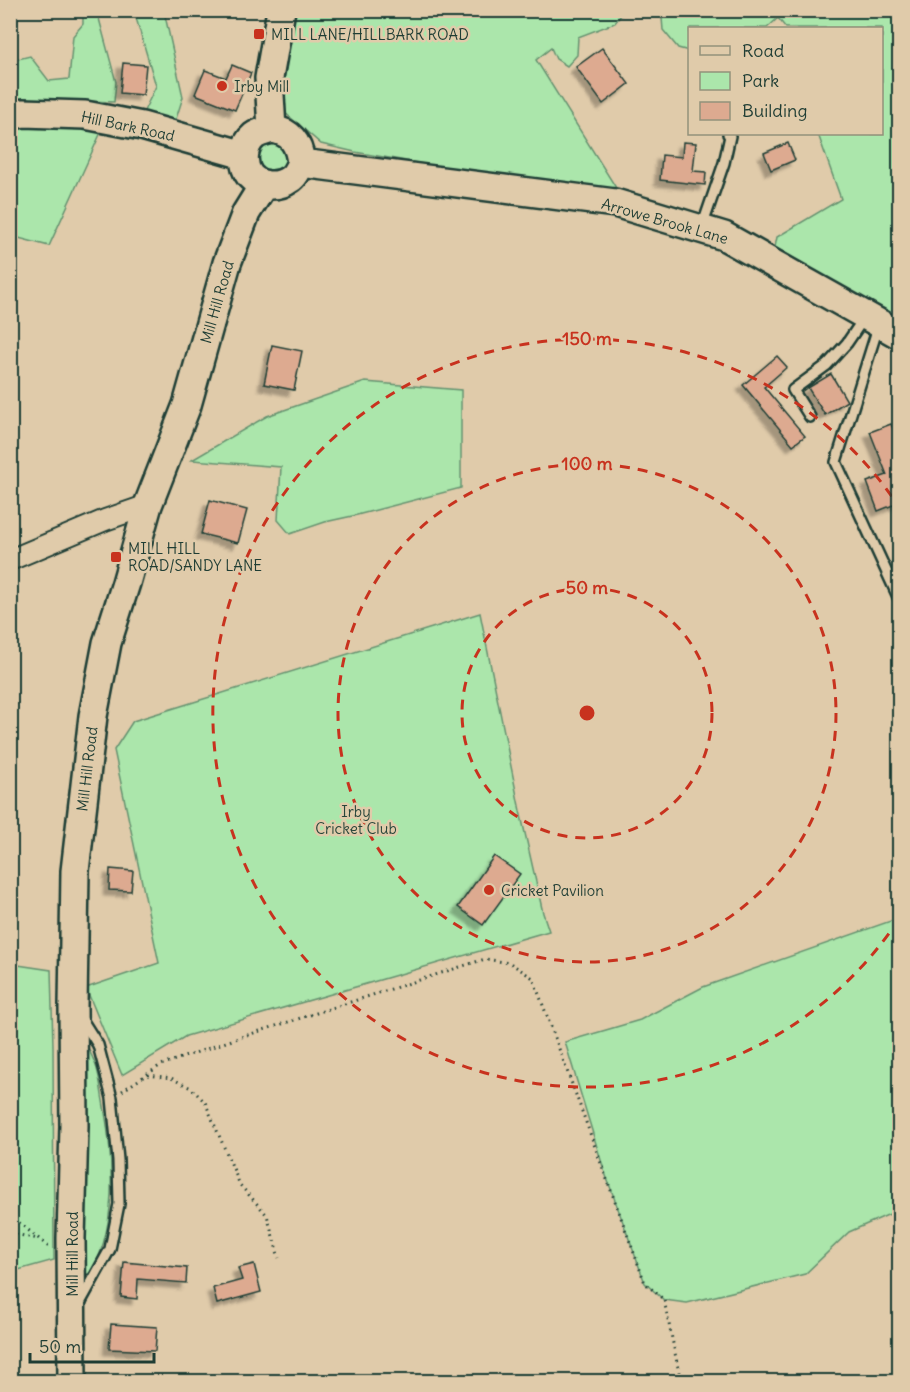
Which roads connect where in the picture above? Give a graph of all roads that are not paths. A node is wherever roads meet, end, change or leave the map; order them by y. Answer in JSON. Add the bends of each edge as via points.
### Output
{"nodes":[{"id":1,"x":281,"y":10,"type":"edge"},
{"id":2,"x":10,"y":116,"type":"edge"},
{"id":3,"x":272,"y":129,"type":"junction"},
{"id":4,"x":730,"y":135,"type":"edge"},
{"id":5,"x":244,"y":155,"type":"junction"},
{"id":6,"x":301,"y":164,"type":"junction"},
{"id":7,"x":264,"y":184,"type":"junction"},
{"id":8,"x":701,"y":229,"type":"junction"},
{"id":9,"x":881,"y":325,"type":"edge"},
{"id":10,"x":810,"y":417,"type":"dead end"},
{"id":11,"x":148,"y":505,"type":"junction"},
{"id":12,"x":10,"y":560,"type":"edge"},
{"id":13,"x":900,"y":601,"type":"edge"},
{"id":14,"x":73,"y":1006,"type":"junction"},
{"id":15,"x":71,"y":1319,"type":"junction"},
{"id":16,"x":72,"y":1382,"type":"edge"}],
"edges":[{"from":1,"to":3,"type":"street","via":[[269,78]]},
{"from":2,"to":5,"type":"street","name":"Hill Bark Road","via":[[85,115],[142,126]]},
{"from":3,"to":5,"type":"street","via":[[254,136]]},
{"from":3,"to":6,"type":"street","via":[[294,140]]},
{"from":4,"to":8,"type":"lane"},
{"from":5,"to":7,"type":"street","via":[[250,176]]},
{"from":6,"to":7,"type":"street","via":[[290,179],[280,184]]},
{"from":6,"to":8,"type":"street","name":"Arrowe Brook Lane","via":[[615,203]]},
{"from":7,"to":11,"type":"street","name":"Mill Hill Road","via":[[246,213],[227,263],[187,405]]},
{"from":8,"to":9,"type":"street","name":"Arrowe Brook Lane","via":[[724,236]]},
{"from":9,"to":10,"type":"lane","via":[[847,343],[793,390]]},
{"from":9,"to":13,"type":"lane","via":[[836,462]]},
{"from":11,"to":12,"type":"street"},
{"from":11,"to":14,"type":"street","name":"Mill Hill Road","via":[[107,643],[93,716],[75,871]]},
{"from":14,"to":15,"type":"street","name":"Mill Hill Road"},
{"from":14,"to":15,"type":"lane","via":[[98,1045],[112,1098],[119,1204],[110,1249]]},
{"from":15,"to":16,"type":"street","name":"Mill Hill Road"}]}
